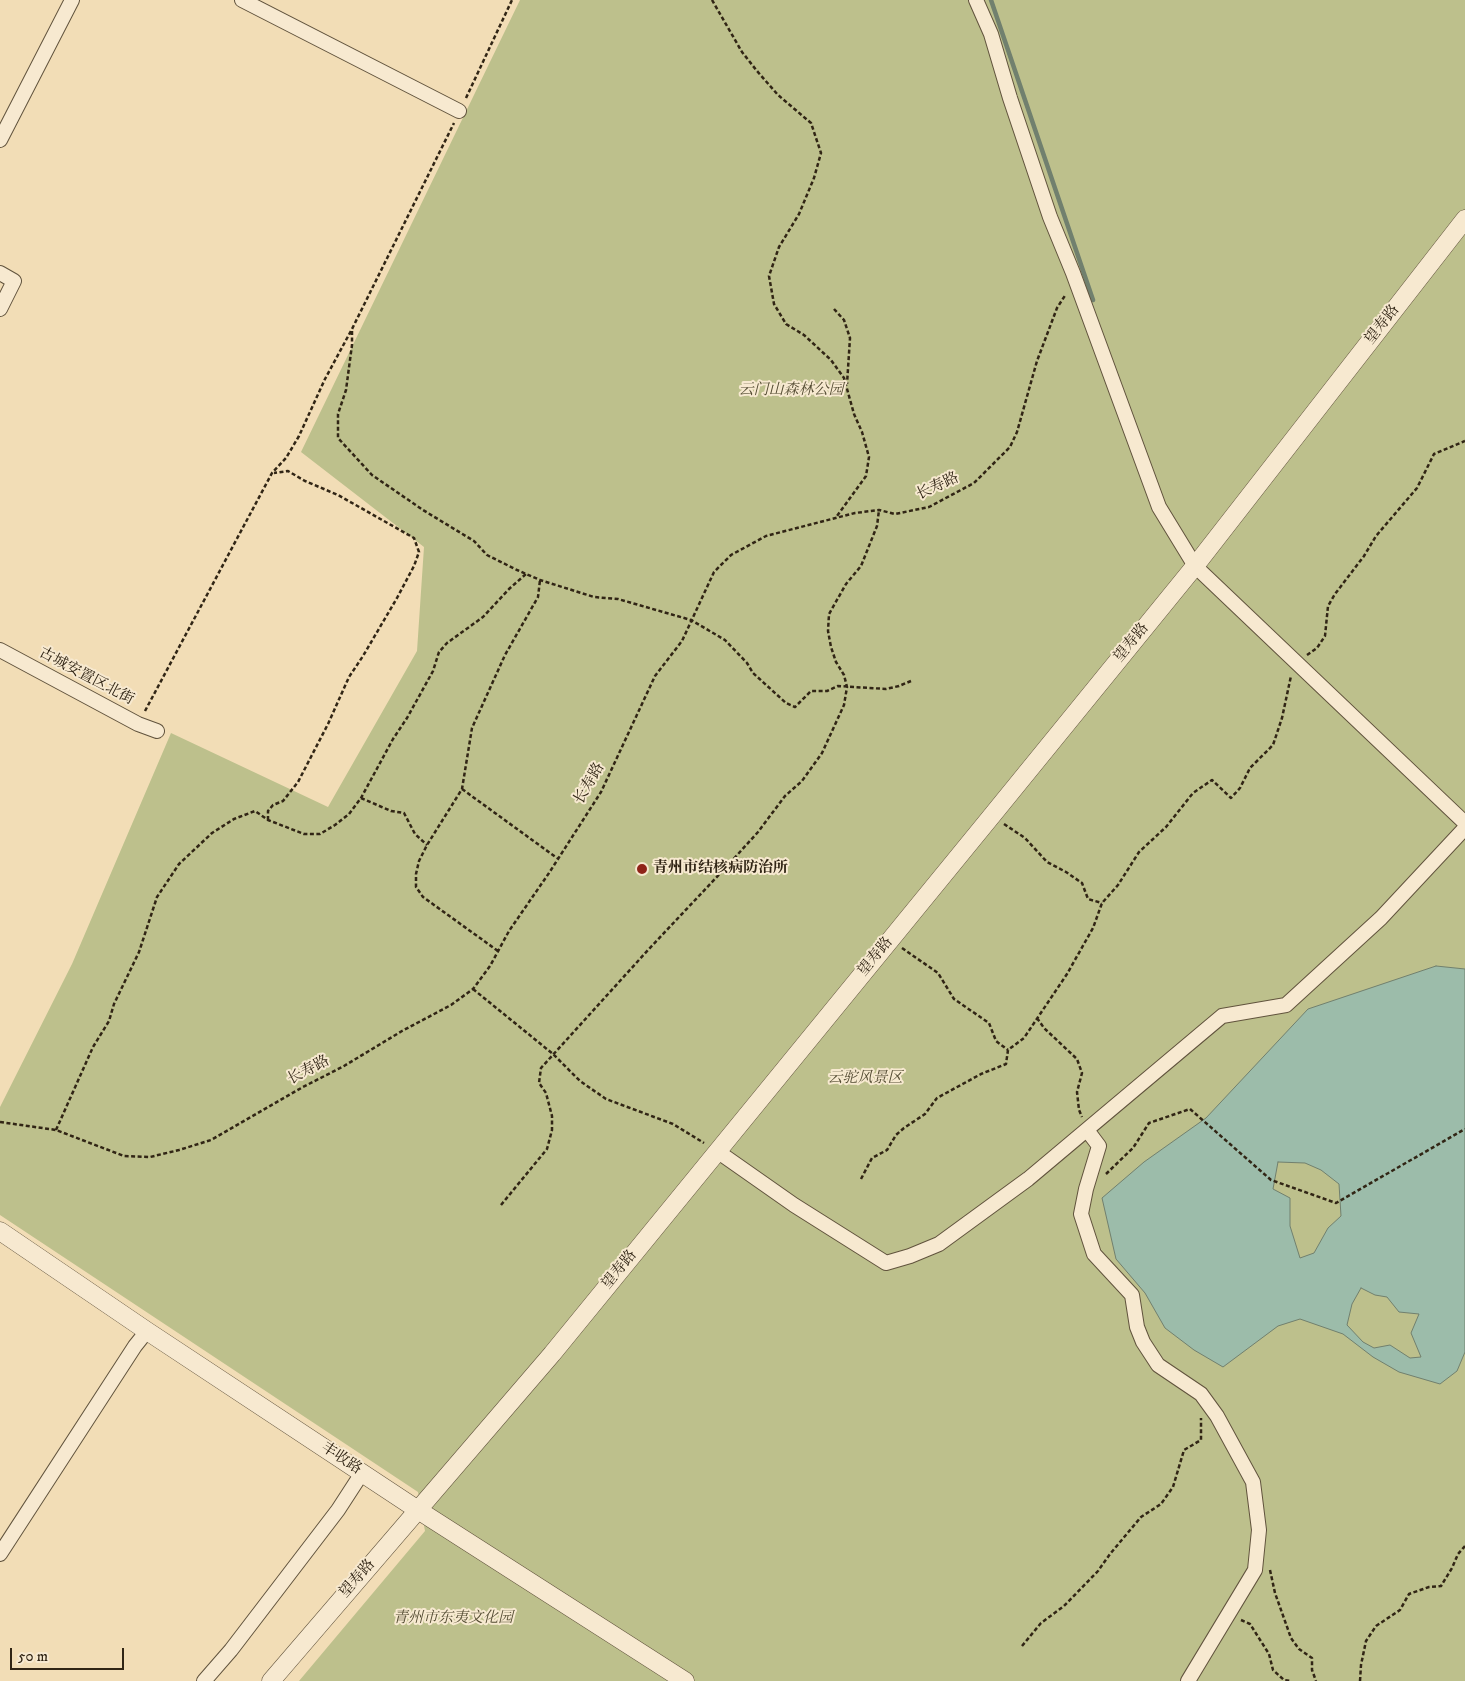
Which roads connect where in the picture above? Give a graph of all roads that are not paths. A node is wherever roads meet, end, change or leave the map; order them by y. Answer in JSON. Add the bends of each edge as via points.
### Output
{"nodes":[{"id":1,"x":72,"y":0,"type":"edge"},
{"id":2,"x":242,"y":0,"type":"edge"},
{"id":3,"x":976,"y":0,"type":"edge"},
{"id":4,"x":460,"y":111,"type":"road end"},
{"id":5,"x":0,"y":140,"type":"edge"},
{"id":6,"x":1465,"y":219,"type":"edge"},
{"id":7,"x":0,"y":274,"type":"edge"},
{"id":8,"x":0,"y":310,"type":"edge"},
{"id":9,"x":1195,"y":566,"type":"junction"},
{"id":10,"x":0,"y":650,"type":"edge"},
{"id":11,"x":157,"y":731,"type":"dead end"},
{"id":12,"x":1465,"y":823,"type":"edge"},
{"id":13,"x":1465,"y":828,"type":"edge"},
{"id":14,"x":1087,"y":1130,"type":"junction"},
{"id":15,"x":717,"y":1151,"type":"junction"},
{"id":16,"x":0,"y":1231,"type":"edge"},
{"id":17,"x":147,"y":1331,"type":"junction"},
{"id":18,"x":362,"y":1473,"type":"junction"},
{"id":19,"x":418,"y":1510,"type":"junction"},
{"id":20,"x":0,"y":1554,"type":"edge"},
{"id":21,"x":204,"y":1681,"type":"edge"},
{"id":22,"x":271,"y":1681,"type":"edge"},
{"id":23,"x":686,"y":1681,"type":"edge"},
{"id":24,"x":1188,"y":1681,"type":"edge"}],
"edges":[{"from":1,"to":5,"type":"street"},
{"from":2,"to":4,"type":"street"},
{"from":3,"to":9,"type":"street","via":[[991,34],[1050,217],[1159,507]]},
{"from":6,"to":9,"type":"street","name":"望寿路"},
{"from":7,"to":8,"type":"street","via":[[14,281]]},
{"from":9,"to":12,"type":"street"},
{"from":9,"to":15,"type":"street","name":"望寿路"},
{"from":10,"to":11,"type":"street","name":"古城安置区北街"},
{"from":13,"to":14,"type":"street","via":[[1381,918],[1286,1004],[1222,1016]]},
{"from":14,"to":15,"type":"street","via":[[1028,1179],[939,1244],[886,1264]]},
{"from":14,"to":24,"type":"street","via":[[1099,1146],[1081,1214],[1094,1254],[1132,1295],[1137,1327],[1158,1365],[1201,1394],[1217,1416],[1253,1482],[1259,1530],[1255,1570]]},
{"from":15,"to":19,"type":"street","name":"望寿路","via":[[552,1354]]},
{"from":16,"to":17,"type":"street","name":"丰收路"},
{"from":17,"to":18,"type":"street","name":"丰收路"},
{"from":17,"to":20,"type":"street"},
{"from":18,"to":19,"type":"street","name":"丰收路"},
{"from":18,"to":21,"type":"street","via":[[338,1510]]},
{"from":19,"to":22,"type":"street","name":"望寿路"},
{"from":19,"to":23,"type":"street","name":"丰收路"}]}
